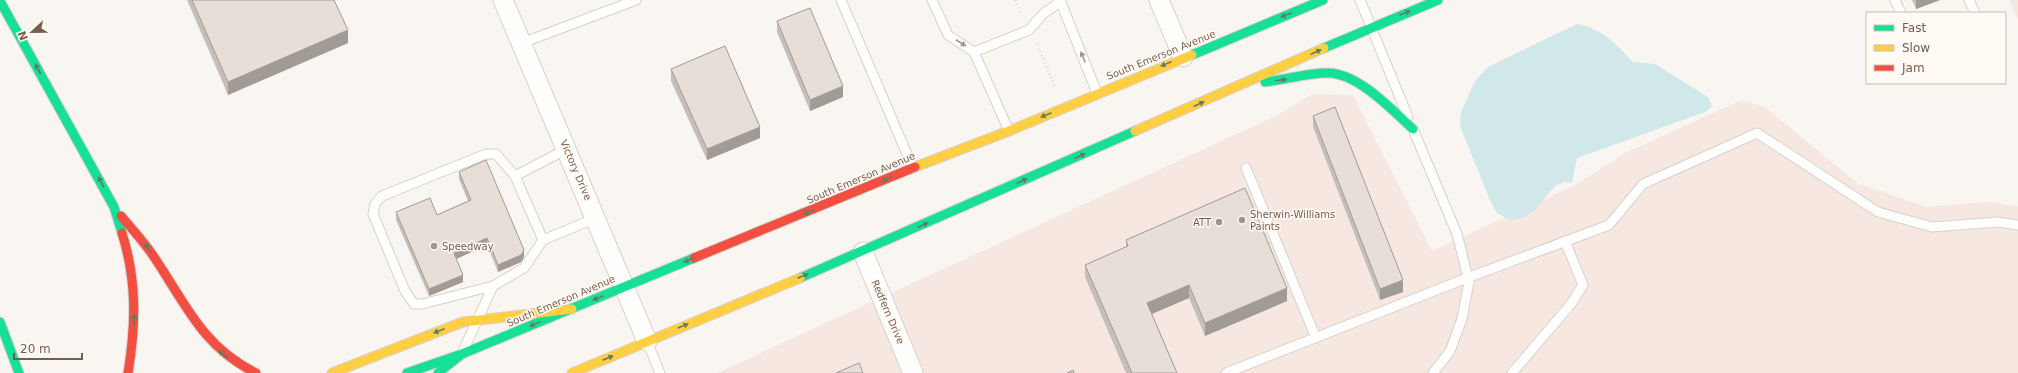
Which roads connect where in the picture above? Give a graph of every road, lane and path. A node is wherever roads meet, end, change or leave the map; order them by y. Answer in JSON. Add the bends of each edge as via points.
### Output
{"nodes":[{"id":1,"x":503,"y":0,"type":"edge"},
{"id":2,"x":636,"y":0,"type":"edge"},
{"id":3,"x":841,"y":0,"type":"edge"},
{"id":4,"x":932,"y":0,"type":"edge"},
{"id":5,"x":1159,"y":0,"type":"edge"},
{"id":6,"x":1322,"y":0,"type":"edge"},
{"id":7,"x":1360,"y":0,"type":"edge"},
{"id":8,"x":1438,"y":0,"type":"edge"},
{"id":9,"x":1895,"y":0,"type":"edge"},
{"id":10,"x":1969,"y":0,"type":"edge"},
{"id":11,"x":0,"y":1,"type":"edge"},
{"id":12,"x":1060,"y":1,"type":"edge"},
{"id":13,"x":1900,"y":12,"type":"edge"},
{"id":14,"x":1975,"y":12,"type":"edge"},
{"id":15,"x":1371,"y":27,"type":"junction"},
{"id":16,"x":522,"y":43,"type":"junction"},
{"id":17,"x":974,"y":52,"type":"junction"},
{"id":18,"x":1184,"y":58,"type":"junction"},
{"id":19,"x":1242,"y":85,"type":"junction"},
{"id":20,"x":1097,"y":93,"type":"junction"},
{"id":21,"x":1413,"y":129,"type":"junction"},
{"id":22,"x":1009,"y":131,"type":"junction"},
{"id":23,"x":567,"y":149,"type":"junction"},
{"id":24,"x":913,"y":168,"type":"junction"},
{"id":25,"x":1246,"y":168,"type":"dead end"},
{"id":26,"x":515,"y":176,"type":"junction"},
{"id":27,"x":114,"y":207,"type":"junction"},
{"id":28,"x":596,"y":218,"type":"junction"},
{"id":29,"x":2018,"y":225,"type":"edge"},
{"id":30,"x":543,"y":240,"type":"junction"},
{"id":31,"x":1565,"y":241,"type":"junction"},
{"id":32,"x":863,"y":252,"type":"junction"},
{"id":33,"x":1467,"y":278,"type":"junction"},
{"id":34,"x":493,"y":286,"type":"junction"},
{"id":35,"x":625,"y":286,"type":"junction"},
{"id":36,"x":572,"y":309,"type":"junction"},
{"id":37,"x":476,"y":320,"type":"junction"},
{"id":38,"x":0,"y":322,"type":"edge"},
{"id":39,"x":1316,"y":338,"type":"junction"},
{"id":40,"x":647,"y":342,"type":"junction"},
{"id":41,"x":462,"y":354,"type":"junction"},
{"id":42,"x":18,"y":373,"type":"edge"},
{"id":43,"x":128,"y":373,"type":"edge"},
{"id":44,"x":256,"y":373,"type":"edge"},
{"id":45,"x":332,"y":373,"type":"edge"},
{"id":46,"x":407,"y":373,"type":"edge"},
{"id":47,"x":438,"y":373,"type":"edge"},
{"id":48,"x":572,"y":373,"type":"edge"},
{"id":49,"x":660,"y":373,"type":"edge"},
{"id":50,"x":913,"y":373,"type":"edge"},
{"id":51,"x":1226,"y":373,"type":"edge"},
{"id":52,"x":1434,"y":373,"type":"edge"},
{"id":53,"x":1512,"y":373,"type":"edge"}],
"edges":[{"from":1,"to":16,"type":"street","name":"Victory Drive"},
{"from":2,"to":16,"type":"lane"},
{"from":3,"to":24,"type":"lane"},
{"from":4,"to":17,"type":"lane","one_way":true,"via":[[948,34]]},
{"from":5,"to":18,"type":"street"},
{"from":6,"to":18,"type":"main road","name":"South Emerson Avenue","one_way":true},
{"from":7,"to":15,"type":"lane"},
{"from":15,"to":8,"type":"main road","one_way":true},
{"from":9,"to":13,"type":"lane"},
{"from":10,"to":14,"type":"lane"},
{"from":27,"to":11,"type":"main road","one_way":true},
{"from":12,"to":17,"type":"lane","via":[[1043,14],[1029,30]]},
{"from":20,"to":12,"type":"lane","one_way":true},
{"from":19,"to":15,"type":"main road","one_way":true},
{"from":15,"to":21,"type":"lane"},
{"from":16,"to":23,"type":"street","name":"Victory Drive"},
{"from":17,"to":22,"type":"lane"},
{"from":18,"to":20,"type":"main road","name":"South Emerson Avenue","one_way":true},
{"from":19,"to":21,"type":"main road","one_way":true,"via":[[1330,73],[1350,79],[1372,93]]},
{"from":32,"to":19,"type":"main road","one_way":true},
{"from":20,"to":22,"type":"main road","name":"South Emerson Avenue","one_way":true},
{"from":21,"to":33,"type":"lane","via":[[1457,234]]},
{"from":22,"to":24,"type":"main road","name":"South Emerson Avenue"},
{"from":23,"to":26,"type":"lane"},
{"from":23,"to":28,"type":"street","name":"Victory Drive"},
{"from":24,"to":35,"type":"main road","name":"South Emerson Avenue","one_way":true},
{"from":25,"to":39,"type":"lane"},
{"from":26,"to":30,"type":"lane"},
{"from":26,"to":34,"type":"lane","via":[[496,154],[486,154],[382,196],[375,204],[373,214],[405,291],[414,304]]},
{"from":43,"to":27,"type":"main road","one_way":true,"via":[[134,336],[134,294],[128,252]]},
{"from":44,"to":27,"type":"main road","one_way":true,"via":[[231,360],[212,344],[151,252]]},
{"from":28,"to":30,"type":"lane"},
{"from":28,"to":35,"type":"street","name":"Victory Drive"},
{"from":29,"to":31,"type":"lane","via":[[1998,222],[1932,227],[1878,212],[1756,133],[1643,184],[1609,225]]},
{"from":30,"to":34,"type":"lane","via":[[524,268]]},
{"from":31,"to":33,"type":"lane"},
{"from":31,"to":53,"type":"lane","via":[[1584,285],[1572,304]]},
{"from":40,"to":32,"type":"main road","one_way":true},
{"from":32,"to":50,"type":"street","name":"Redfern Drive"},
{"from":33,"to":39,"type":"lane"},
{"from":33,"to":52,"type":"lane","via":[[1469,282],[1462,319],[1450,351]]},
{"from":34,"to":37,"type":"lane"},
{"from":35,"to":36,"type":"main road","name":"South Emerson Avenue","one_way":true},
{"from":35,"to":40,"type":"street","name":"Victory Drive"},
{"from":36,"to":37,"type":"main road"},
{"from":36,"to":41,"type":"main road","name":"South Emerson Avenue","one_way":true},
{"from":37,"to":41,"type":"lane"},
{"from":37,"to":45,"type":"main road","one_way":true,"via":[[463,322]]},
{"from":38,"to":42,"type":"main road"},
{"from":39,"to":51,"type":"lane"},
{"from":48,"to":40,"type":"main road","one_way":true},
{"from":40,"to":49,"type":"lane"},
{"from":41,"to":46,"type":"main road","name":"South Emerson Avenue"},
{"from":41,"to":47,"type":"main road"}]}
